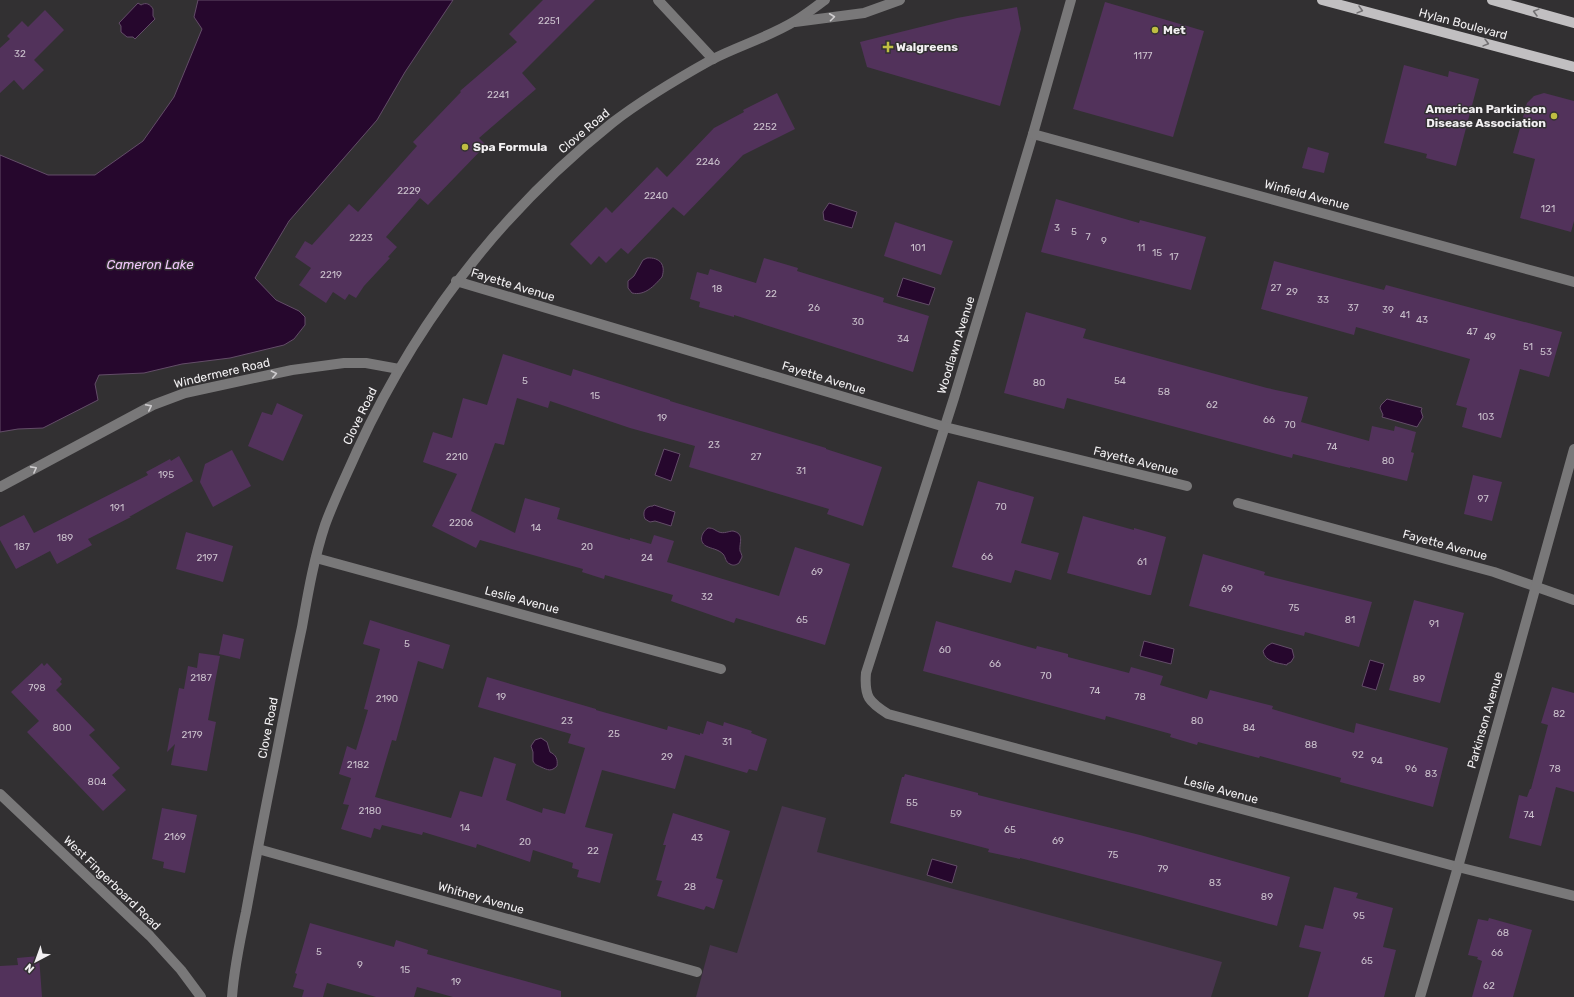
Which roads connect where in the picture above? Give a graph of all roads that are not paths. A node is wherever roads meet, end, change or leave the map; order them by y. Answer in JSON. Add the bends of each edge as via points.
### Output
{"nodes":[{"id":1,"x":658,"y":0,"type":"edge"},
{"id":2,"x":826,"y":0,"type":"edge"},
{"id":3,"x":900,"y":0,"type":"edge"},
{"id":4,"x":1071,"y":0,"type":"edge"},
{"id":5,"x":1322,"y":0,"type":"edge"},
{"id":6,"x":1492,"y":0,"type":"edge"},
{"id":7,"x":793,"y":22,"type":"junction"},
{"id":8,"x":1574,"y":23,"type":"edge"},
{"id":9,"x":713,"y":60,"type":"junction"},
{"id":10,"x":1574,"y":67,"type":"edge"},
{"id":11,"x":1033,"y":134,"type":"junction"},
{"id":12,"x":456,"y":282,"type":"junction"},
{"id":13,"x":1574,"y":282,"type":"edge"},
{"id":14,"x":399,"y":369,"type":"junction"},
{"id":15,"x":945,"y":427,"type":"junction"},
{"id":16,"x":1574,"y":450,"type":"edge"},
{"id":17,"x":1187,"y":486,"type":"dead end"},
{"id":18,"x":0,"y":487,"type":"edge"},
{"id":19,"x":1238,"y":503,"type":"dead end"},
{"id":20,"x":316,"y":558,"type":"junction"},
{"id":21,"x":1536,"y":587,"type":"junction"},
{"id":22,"x":1574,"y":600,"type":"edge"},
{"id":23,"x":720,"y":669,"type":"dead end"},
{"id":24,"x":867,"y":697,"type":"joint"},
{"id":25,"x":0,"y":794,"type":"edge"},
{"id":26,"x":258,"y":849,"type":"junction"},
{"id":27,"x":1458,"y":867,"type":"junction"},
{"id":28,"x":1574,"y":896,"type":"edge"},
{"id":29,"x":697,"y":972,"type":"dead end"},
{"id":30,"x":201,"y":997,"type":"edge"},
{"id":31,"x":232,"y":997,"type":"edge"},
{"id":32,"x":1420,"y":997,"type":"edge"}],
"edges":[{"from":1,"to":9,"type":"street"},
{"from":2,"to":7,"type":"street","name":"Clove Road"},
{"from":7,"to":3,"type":"street","name":"Clove Road","one_way":true,"via":[[864,13]]},
{"from":4,"to":11,"type":"street","name":"Woodlawn Avenue"},
{"from":5,"to":10,"type":"main road","name":"Hylan Boulevard","one_way":true},
{"from":8,"to":6,"type":"main road","one_way":true},
{"from":7,"to":9,"type":"street","name":"Clove Road"},
{"from":9,"to":12,"type":"street","name":"Clove Road","via":[[639,103],[587,144],[514,214]]},
{"from":11,"to":13,"type":"street","name":"Winfield Avenue"},
{"from":11,"to":15,"type":"street","name":"Woodlawn Avenue"},
{"from":12,"to":14,"type":"street","name":"Clove Road"},
{"from":12,"to":15,"type":"street","name":"Fayette Avenue"},
{"from":18,"to":14,"type":"street","name":"Windermere Road","one_way":true,"via":[[153,405],[185,393],[292,370],[344,363],[366,363]]},
{"from":14,"to":20,"type":"street","name":"Clove Road","via":[[370,423],[340,489]]},
{"from":15,"to":17,"type":"street","name":"Fayette Avenue"},
{"from":15,"to":24,"type":"street","name":"Woodlawn Avenue","via":[[866,673]]},
{"from":16,"to":21,"type":"street","name":"Parkinson Avenue"},
{"from":19,"to":21,"type":"street","name":"Fayette Avenue","via":[[1494,572]]},
{"from":20,"to":23,"type":"street","name":"Leslie Avenue"},
{"from":20,"to":26,"type":"street","name":"Clove Road"},
{"from":21,"to":22,"type":"street","name":"Fayette Avenue"},
{"from":21,"to":27,"type":"street","name":"Parkinson Avenue"},
{"from":24,"to":27,"type":"street","name":"Leslie Avenue","via":[[888,714]]},
{"from":25,"to":30,"type":"street","name":"West Fingerboard Road","via":[[150,936]]},
{"from":26,"to":29,"type":"street","name":"Whitney Avenue"},
{"from":26,"to":31,"type":"street","name":"Clove Road"},
{"from":27,"to":28,"type":"street","name":"Leslie Avenue"},
{"from":27,"to":32,"type":"street","name":"Parkinson Avenue"}]}
